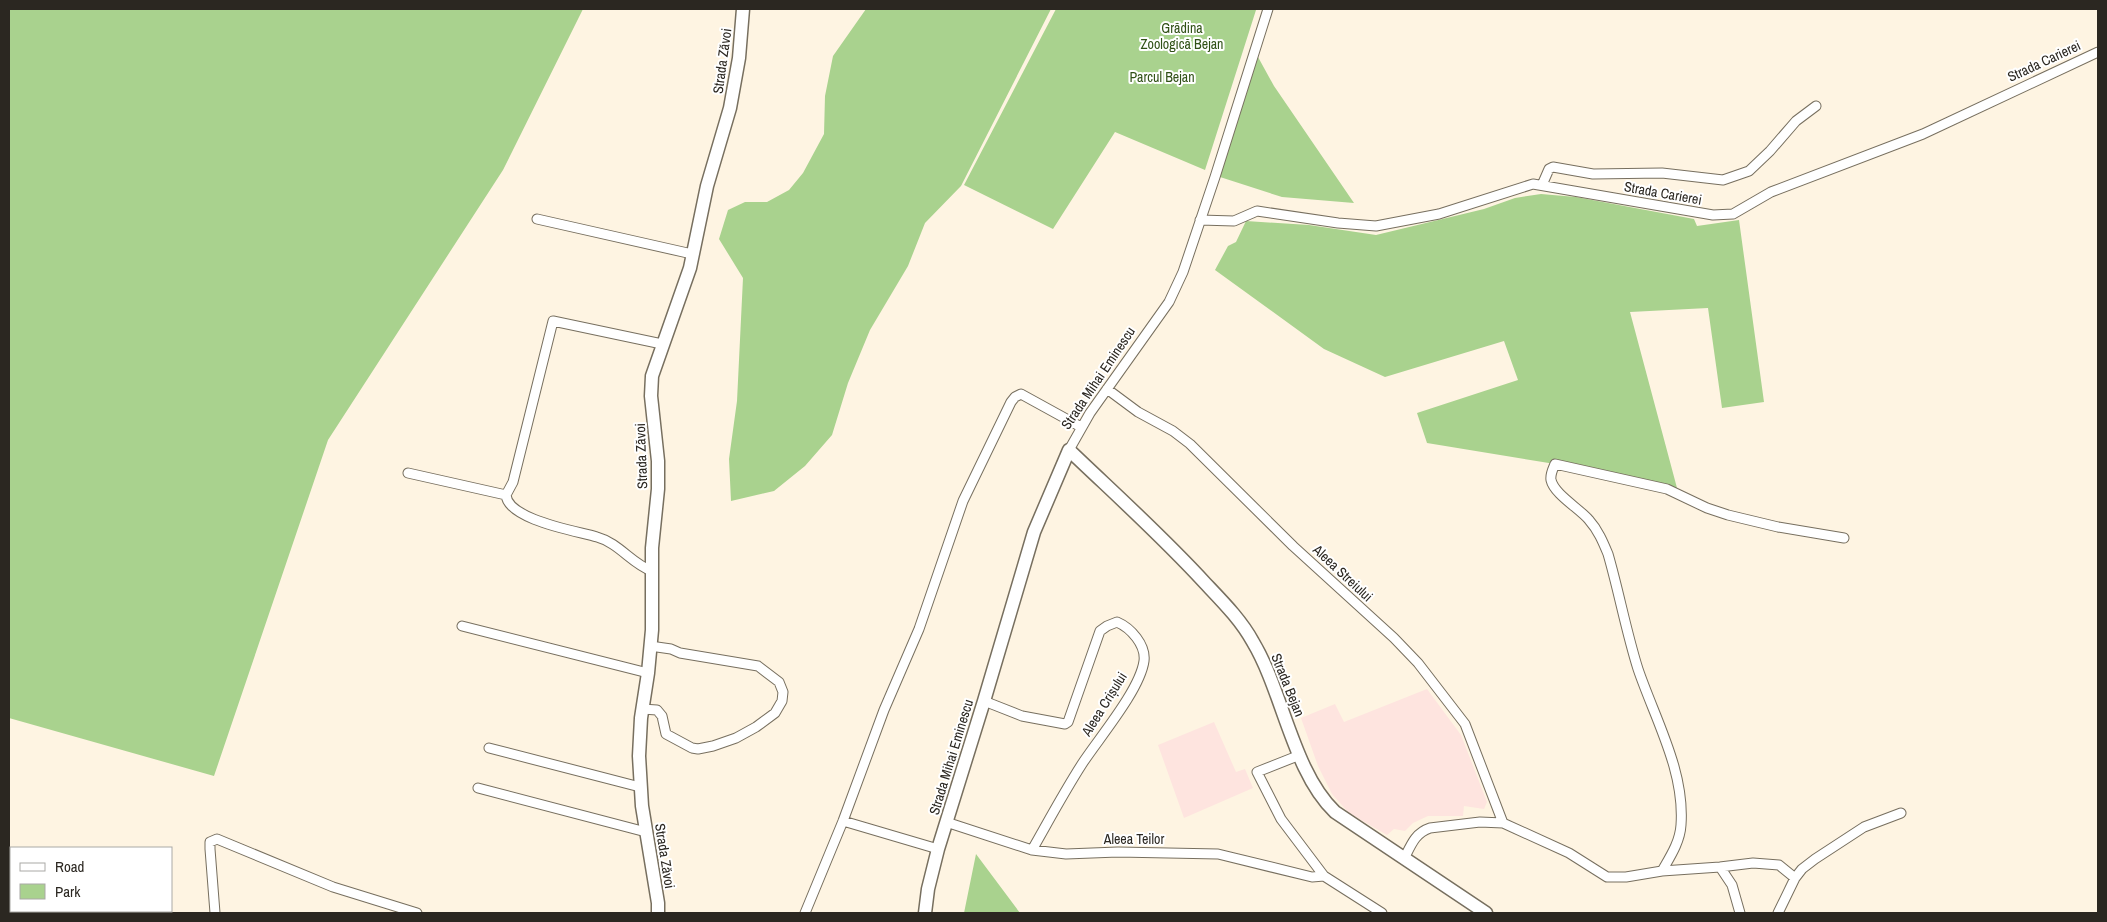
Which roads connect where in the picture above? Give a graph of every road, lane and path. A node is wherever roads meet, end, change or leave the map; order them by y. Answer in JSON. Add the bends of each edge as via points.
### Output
{"nodes":[{"id":1,"x":743,"y":9,"type":"edge"},
{"id":2,"x":1268,"y":9,"type":"edge"},
{"id":3,"x":2098,"y":52,"type":"edge"},
{"id":4,"x":1816,"y":106,"type":"dead end"},
{"id":5,"x":1542,"y":185,"type":"junction"},
{"id":6,"x":537,"y":219,"type":"dead end"},
{"id":7,"x":1200,"y":220,"type":"junction"},
{"id":8,"x":692,"y":254,"type":"junction"},
{"id":9,"x":662,"y":344,"type":"junction"},
{"id":10,"x":1107,"y":389,"type":"junction"},
{"id":11,"x":1081,"y":427,"type":"junction"},
{"id":12,"x":1069,"y":450,"type":"junction"},
{"id":13,"x":408,"y":473,"type":"dead end"},
{"id":14,"x":506,"y":495,"type":"junction"},
{"id":15,"x":1844,"y":538,"type":"dead end"},
{"id":16,"x":652,"y":571,"type":"junction"},
{"id":17,"x":462,"y":626,"type":"dead end"},
{"id":18,"x":650,"y":646,"type":"junction"},
{"id":19,"x":648,"y":674,"type":"junction"},
{"id":20,"x":984,"y":701,"type":"junction"},
{"id":21,"x":642,"y":709,"type":"junction"},
{"id":22,"x":489,"y":748,"type":"dead end"},
{"id":23,"x":1300,"y":755,"type":"junction"},
{"id":24,"x":640,"y":787,"type":"junction"},
{"id":25,"x":478,"y":788,"type":"dead end"},
{"id":26,"x":1901,"y":813,"type":"dead end"},
{"id":27,"x":843,"y":821,"type":"junction"},
{"id":28,"x":946,"y":822,"type":"junction"},
{"id":29,"x":1503,"y":823,"type":"junction"},
{"id":30,"x":646,"y":832,"type":"junction"},
{"id":31,"x":938,"y":849,"type":"junction"},
{"id":32,"x":1032,"y":850,"type":"junction"},
{"id":33,"x":1404,"y":859,"type":"junction"},
{"id":34,"x":1720,"y":868,"type":"junction"},
{"id":35,"x":1662,"y":870,"type":"junction"},
{"id":36,"x":1324,"y":876,"type":"junction"},
{"id":37,"x":1795,"y":878,"type":"junction"},
{"id":38,"x":215,"y":913,"type":"edge"},
{"id":39,"x":417,"y":913,"type":"edge"},
{"id":40,"x":658,"y":913,"type":"edge"},
{"id":41,"x":805,"y":913,"type":"edge"},
{"id":42,"x":925,"y":913,"type":"edge"},
{"id":43,"x":1382,"y":913,"type":"edge"},
{"id":44,"x":1486,"y":913,"type":"edge"},
{"id":45,"x":1740,"y":913,"type":"edge"},
{"id":46,"x":1778,"y":913,"type":"edge"}],
"edges":[{"from":1,"to":8,"type":"street","name":"Strada Zăvoi","via":[[736,83]]},
{"from":2,"to":7,"type":"street","name":"Strada Mihai Eminescu"},
{"from":3,"to":5,"type":"street","name":"Strada Carierei","via":[[1923,134],[1771,192],[1733,214],[1713,215]]},
{"from":4,"to":5,"type":"street","via":[[1796,121],[1749,171],[1723,180],[1662,173],[1592,174],[1553,167]]},
{"from":5,"to":7,"type":"street","name":"Strada Carierei","via":[[1516,188],[1438,214],[1376,226],[1338,224],[1257,211],[1234,221]]},
{"from":6,"to":8,"type":"street"},
{"from":7,"to":10,"type":"street","name":"Strada Mihai Eminescu","via":[[1169,302]]},
{"from":8,"to":9,"type":"street","name":"Strada Zăvoi","via":[[683,290]]},
{"from":9,"to":14,"type":"street","via":[[553,321],[513,482]]},
{"from":9,"to":16,"type":"street","name":"Strada Zăvoi","via":[[652,376],[651,396],[658,461]]},
{"from":10,"to":11,"type":"street","name":"Strada Mihai Eminescu"},
{"from":10,"to":29,"type":"street","name":"Aleea Streiului","via":[[1190,444],[1418,663],[1465,724]]},
{"from":11,"to":12,"type":"street","name":"Strada Mihai Eminescu"},
{"from":11,"to":27,"type":"street","via":[[1021,394],[1015,397],[963,501],[919,629],[884,710]]},
{"from":12,"to":20,"type":"street","name":"Strada Mihai Eminescu","via":[[1034,532]]},
{"from":12,"to":23,"type":"street","name":"Strada Bejan","via":[[1190,566],[1245,628],[1263,660]]},
{"from":13,"to":14,"type":"street"},
{"from":14,"to":16,"type":"street","via":[[509,504],[532,520],[600,537]]},
{"from":15,"to":35,"type":"street","via":[[1728,515],[1666,489],[1555,464],[1550,477],[1552,483],[1602,538],[1638,667],[1673,762],[1681,826],[1675,847]]},
{"from":16,"to":18,"type":"street","name":"Strada Zăvoi"},
{"from":17,"to":19,"type":"street"},
{"from":18,"to":19,"type":"street","name":"Strada Zăvoi"},
{"from":18,"to":21,"type":"street","via":[[758,666],[779,682],[783,697],[778,710],[756,727],[725,742],[698,749],[666,734],[662,716],[657,710]]},
{"from":19,"to":21,"type":"street","name":"Strada Zăvoi"},
{"from":20,"to":28,"type":"street","name":"Strada Mihai Eminescu"},
{"from":20,"to":32,"type":"street","name":"Aleea Crișului","via":[[1022,716],[1065,724],[1100,631],[1117,622],[1132,633],[1143,650],[1143,666],[1133,689],[1080,766]]},
{"from":21,"to":24,"type":"street","name":"Strada Zăvoi"},
{"from":22,"to":24,"type":"street"},
{"from":23,"to":33,"type":"street","name":"Strada Bejan","via":[[1315,790],[1335,812]]},
{"from":23,"to":36,"type":"street","name":"Aleea Teilor","via":[[1257,772],[1281,819]]},
{"from":24,"to":30,"type":"street","name":"Strada Zăvoi"},
{"from":25,"to":30,"type":"street"},
{"from":26,"to":37,"type":"street","via":[[1864,827],[1815,859]]},
{"from":27,"to":31,"type":"street"},
{"from":27,"to":41,"type":"street"},
{"from":28,"to":31,"type":"street","name":"Strada Mihai Eminescu"},
{"from":28,"to":32,"type":"street","name":"Aleea Teilor"},
{"from":29,"to":33,"type":"street","via":[[1442,825],[1422,831]]},
{"from":29,"to":35,"type":"street","via":[[1569,853],[1607,877]]},
{"from":30,"to":40,"type":"street","name":"Strada Zăvoi"},
{"from":31,"to":42,"type":"street","name":"Strada Mihai Eminescu"},
{"from":32,"to":36,"type":"street","name":"Aleea Teilor","via":[[1066,854],[1218,854],[1312,877]]},
{"from":33,"to":44,"type":"street","name":"Strada Bejan"},
{"from":34,"to":35,"type":"street"},
{"from":34,"to":37,"type":"street","via":[[1769,863],[1779,865]]},
{"from":34,"to":45,"type":"street","via":[[1732,885]]},
{"from":36,"to":43,"type":"street","name":"Aleea Teilor"},
{"from":37,"to":46,"type":"street"},
{"from":38,"to":39,"type":"street","via":[[210,842],[216,839],[333,887]]}]}
